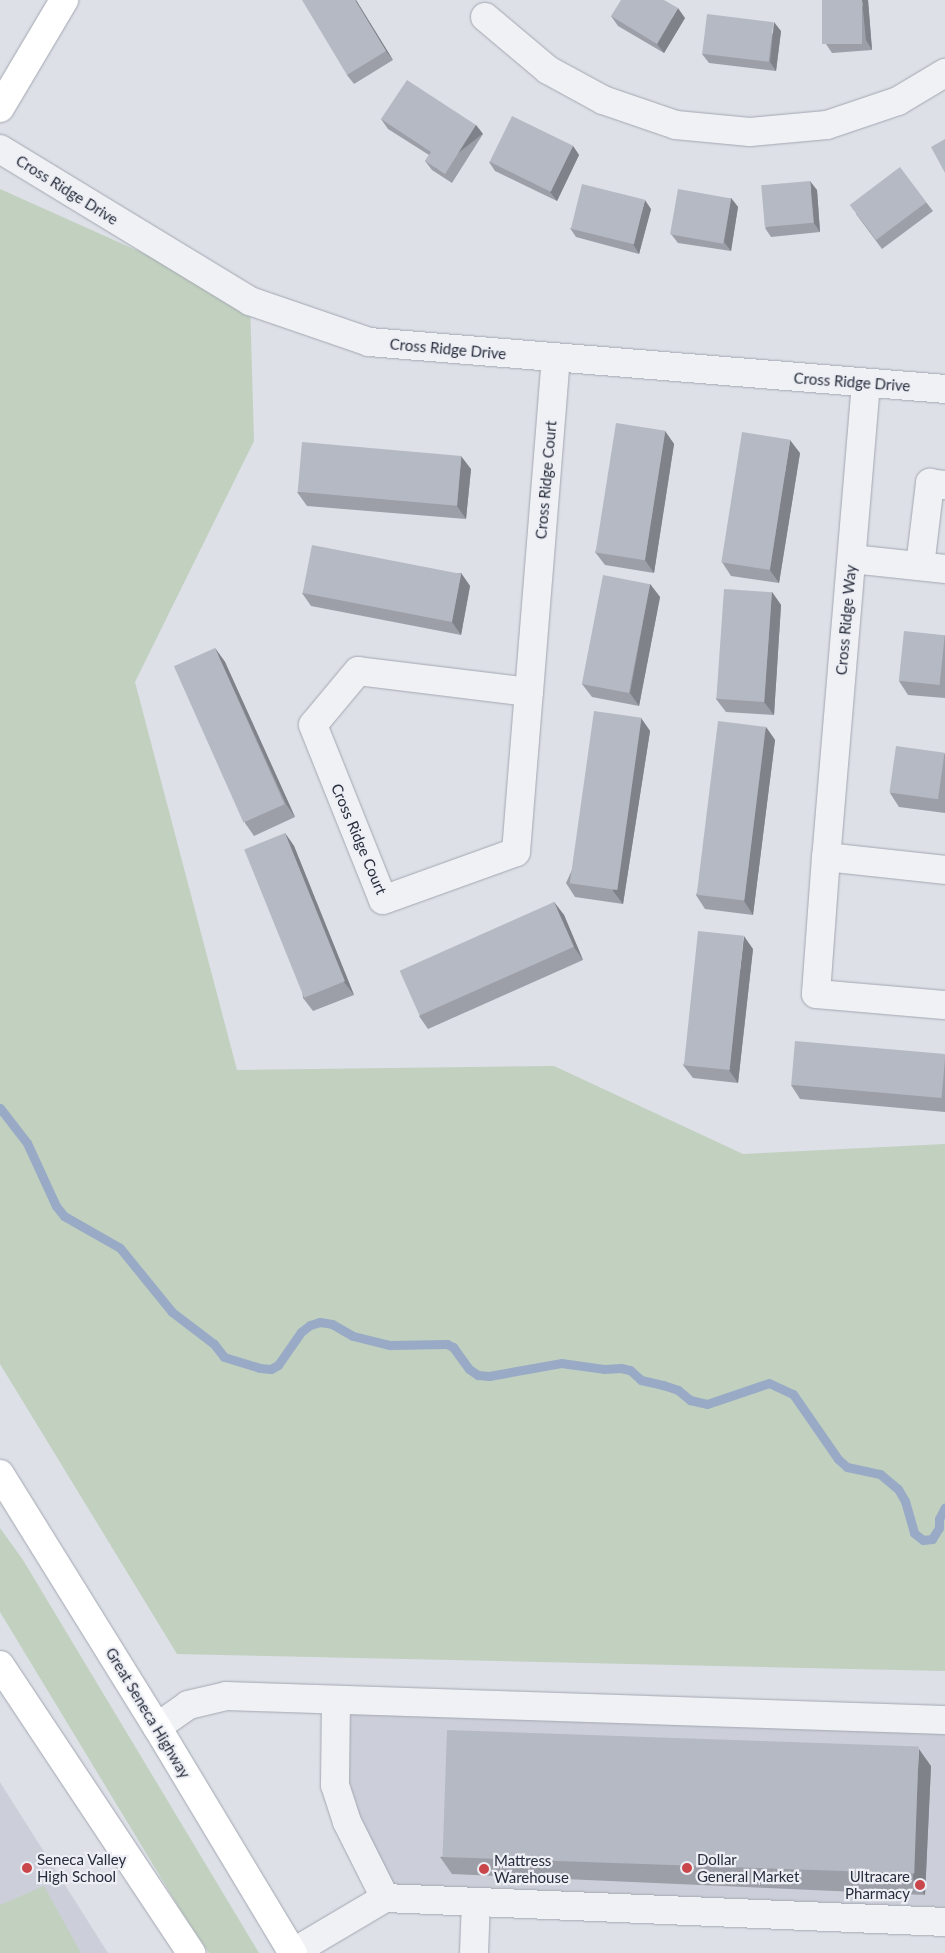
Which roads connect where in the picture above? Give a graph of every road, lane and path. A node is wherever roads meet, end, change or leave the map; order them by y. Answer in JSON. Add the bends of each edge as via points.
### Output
{"nodes":[{"id":1,"x":64,"y":0,"type":"edge"},
{"id":2,"x":486,"y":17,"type":"dead end"},
{"id":3,"x":945,"y":73,"type":"edge"},
{"id":4,"x":0,"y":108,"type":"edge"},
{"id":5,"x":0,"y":149,"type":"edge"},
{"id":6,"x":556,"y":358,"type":"junction"},
{"id":7,"x":866,"y":383,"type":"junction"},
{"id":8,"x":945,"y":388,"type":"edge"},
{"id":9,"x":945,"y":485,"type":"edge"},
{"id":10,"x":852,"y":559,"type":"junction"},
{"id":11,"x":932,"y":568,"type":"edge"},
{"id":12,"x":529,"y":692,"type":"junction"},
{"id":13,"x":826,"y":857,"type":"junction"},
{"id":14,"x":945,"y":870,"type":"edge"},
{"id":15,"x":945,"y":1005,"type":"edge"},
{"id":16,"x":0,"y":1474,"type":"edge"},
{"id":17,"x":0,"y":1665,"type":"edge"},
{"id":18,"x":336,"y":1701,"type":"junction"},
{"id":19,"x":945,"y":1720,"type":"edge"},
{"id":20,"x":157,"y":1726,"type":"junction"},
{"id":21,"x":385,"y":1898,"type":"junction"},
{"id":22,"x":476,"y":1902,"type":"junction"},
{"id":23,"x":945,"y":1922,"type":"edge"},
{"id":24,"x":191,"y":1953,"type":"edge"},
{"id":25,"x":293,"y":1953,"type":"edge"},
{"id":26,"x":474,"y":1953,"type":"edge"}],
"edges":[{"from":1,"to":4,"type":"main road"},
{"from":2,"to":3,"type":"street","via":[[548,70],[603,100],[676,126],[750,132],[827,125],[898,101]]},
{"from":5,"to":6,"type":"street","name":"Cross Ridge Drive","via":[[250,301],[369,342]]},
{"from":6,"to":7,"type":"street","name":"Cross Ridge Drive"},
{"from":6,"to":12,"type":"street","name":"Cross Ridge Court"},
{"from":7,"to":8,"type":"street","name":"Cross Ridge Drive"},
{"from":7,"to":10,"type":"street","name":"Cross Ridge Way"},
{"from":9,"to":11,"type":"street","via":[[930,483]]},
{"from":10,"to":11,"type":"street"},
{"from":10,"to":13,"type":"street","name":"Cross Ridge Way"},
{"from":12,"to":12,"type":"street","name":"Cross Ridge Court","via":[[516,852],[383,900],[313,725],[358,671]]},
{"from":13,"to":14,"type":"street"},
{"from":13,"to":15,"type":"street","name":"Cross Ridge Way","via":[[816,994]]},
{"from":16,"to":20,"type":"main road","name":"Great Seneca Highway"},
{"from":17,"to":24,"type":"main road"},
{"from":18,"to":19,"type":"street"},
{"from":18,"to":20,"type":"street","via":[[226,1696],[188,1705]]},
{"from":18,"to":21,"type":"street","via":[[336,1785],[347,1822]]},
{"from":20,"to":25,"type":"main road","name":"Great Seneca Highway"},
{"from":21,"to":22,"type":"street"},
{"from":21,"to":25,"type":"street"},
{"from":22,"to":23,"type":"street"},
{"from":22,"to":26,"type":"street"}]}
